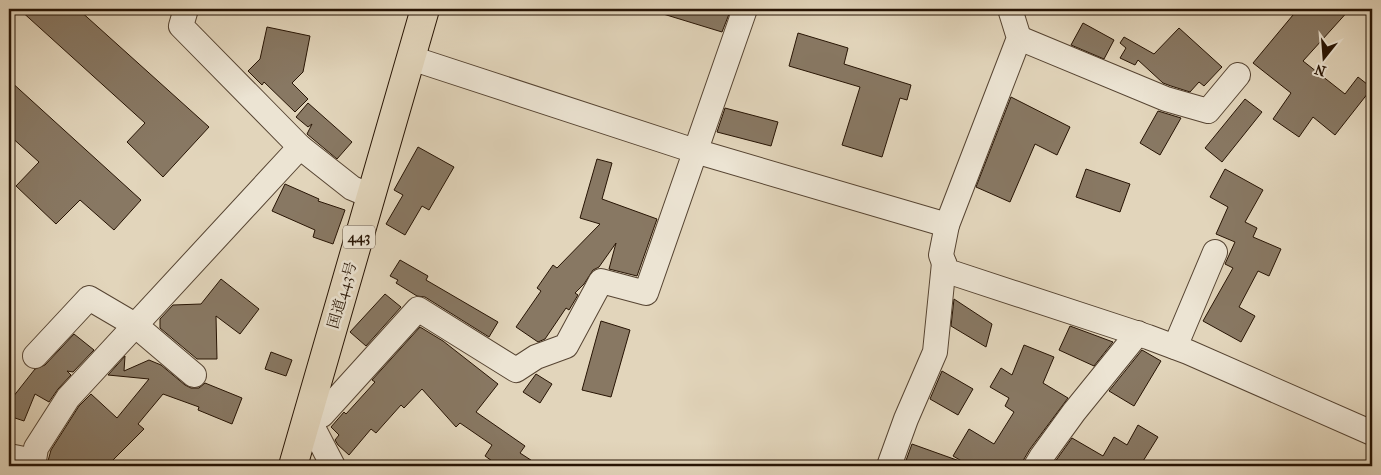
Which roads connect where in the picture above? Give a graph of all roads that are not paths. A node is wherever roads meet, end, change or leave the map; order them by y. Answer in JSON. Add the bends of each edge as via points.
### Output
{"nodes":[{"id":1,"x":186,"y":9,"type":"edge"},
{"id":2,"x":425,"y":9,"type":"edge"},
{"id":3,"x":745,"y":9,"type":"edge"},
{"id":4,"x":1010,"y":9,"type":"edge"},
{"id":5,"x":1019,"y":38,"type":"junction"},
{"id":6,"x":411,"y":58,"type":"junction"},
{"id":7,"x":1238,"y":75,"type":"dead end"},
{"id":8,"x":300,"y":147,"type":"junction"},
{"id":9,"x":695,"y":151,"type":"junction"},
{"id":10,"x":371,"y":196,"type":"junction"},
{"id":11,"x":947,"y":226,"type":"junction"},
{"id":12,"x":1215,"y":252,"type":"dead end"},
{"id":13,"x":944,"y":263,"type":"junction"},
{"id":14,"x":135,"y":325,"type":"junction"},
{"id":15,"x":1138,"y":333,"type":"junction"},
{"id":16,"x":1175,"y":347,"type":"junction"},
{"id":17,"x":35,"y":356,"type":"dead end"},
{"id":18,"x":194,"y":375,"type":"dead end"},
{"id":19,"x":308,"y":416,"type":"junction"},
{"id":20,"x":1372,"y":433,"type":"edge"},
{"id":21,"x":9,"y":456,"type":"edge"},
{"id":22,"x":33,"y":464,"type":"edge"},
{"id":23,"x":293,"y":466,"type":"edge"},
{"id":24,"x":332,"y":466,"type":"edge"},
{"id":25,"x":889,"y":466,"type":"edge"},
{"id":26,"x":1036,"y":466,"type":"edge"}],
"edges":[{"from":1,"to":8,"type":"street","via":[[181,26]]},
{"from":2,"to":6,"type":"highway","name":"国道443号","number":"443"},
{"from":3,"to":9,"type":"street"},
{"from":4,"to":5,"type":"street"},
{"from":5,"to":7,"type":"street","via":[[1166,98],[1208,111]]},
{"from":5,"to":11,"type":"street"},
{"from":6,"to":9,"type":"street"},
{"from":6,"to":10,"type":"highway","name":"国道443号","number":"443"},
{"from":8,"to":10,"type":"street","via":[[352,188]]},
{"from":8,"to":14,"type":"street"},
{"from":9,"to":11,"type":"street"},
{"from":9,"to":19,"type":"street","via":[[646,294],[601,281],[566,346],[536,357],[516,370],[418,309],[322,415]]},
{"from":10,"to":19,"type":"highway","name":"国道443号","number":"443"},
{"from":11,"to":13,"type":"street","via":[[941,255]]},
{"from":12,"to":16,"type":"street"},
{"from":13,"to":15,"type":"street","via":[[946,270]]},
{"from":13,"to":25,"type":"street","via":[[935,352]]},
{"from":14,"to":17,"type":"street","via":[[88,298]]},
{"from":14,"to":18,"type":"street"},
{"from":14,"to":22,"type":"street","via":[[68,398],[36,448]]},
{"from":15,"to":16,"type":"street"},
{"from":15,"to":26,"type":"street","via":[[1074,412]]},
{"from":16,"to":20,"type":"street"},
{"from":19,"to":23,"type":"highway","name":"国道443号","number":"443"},
{"from":19,"to":24,"type":"street"},
{"from":21,"to":22,"type":"street"}]}
